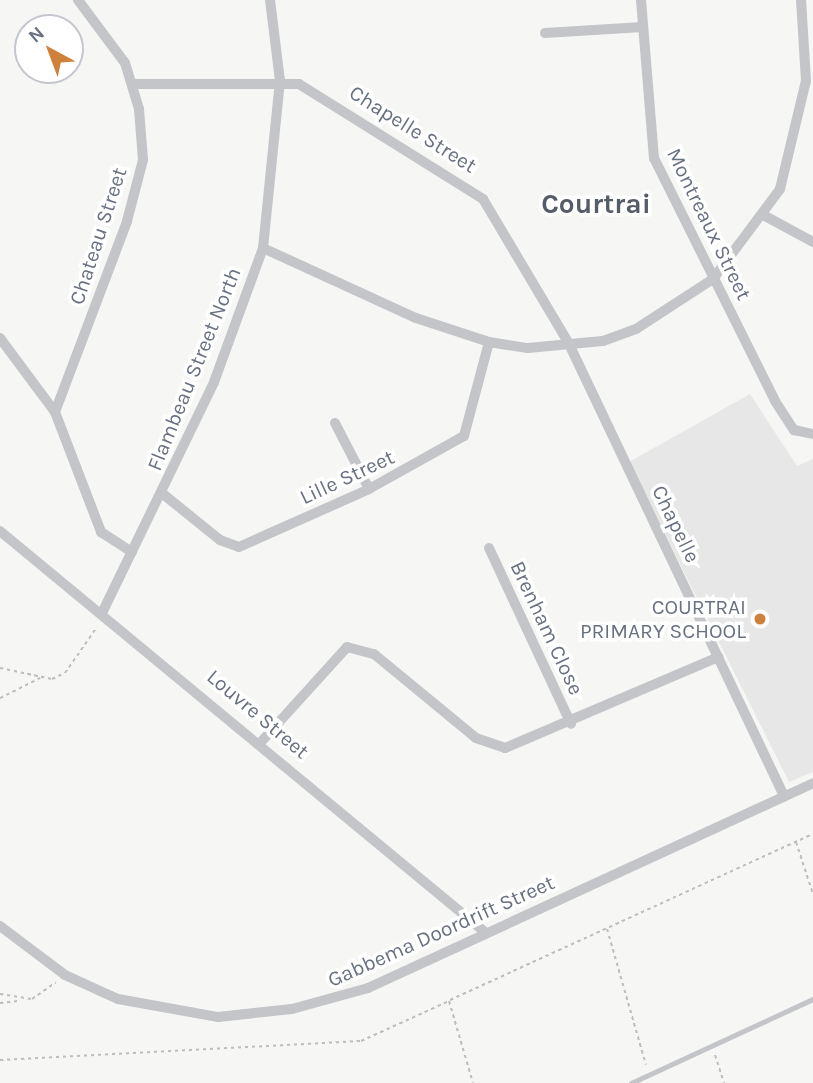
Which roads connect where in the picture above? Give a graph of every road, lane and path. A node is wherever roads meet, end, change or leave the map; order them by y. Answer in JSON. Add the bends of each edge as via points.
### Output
{"nodes":[{"id":1,"x":78,"y":0,"type":"edge"},
{"id":2,"x":270,"y":0,"type":"edge"},
{"id":3,"x":641,"y":0,"type":"edge"},
{"id":4,"x":801,"y":0,"type":"edge"},
{"id":5,"x":643,"y":27,"type":"junction"},
{"id":6,"x":545,"y":33,"type":"dead end"},
{"id":7,"x":280,"y":81,"type":"junction"},
{"id":8,"x":809,"y":81,"type":"edge"},
{"id":9,"x":133,"y":84,"type":"junction"},
{"id":10,"x":765,"y":216,"type":"junction"},
{"id":11,"x":813,"y":242,"type":"edge"},
{"id":12,"x":262,"y":248,"type":"junction"},
{"id":13,"x":713,"y":279,"type":"junction"},
{"id":14,"x":0,"y":338,"type":"edge"},
{"id":15,"x":489,"y":342,"type":"junction"},
{"id":16,"x":569,"y":345,"type":"junction"},
{"id":17,"x":55,"y":412,"type":"junction"},
{"id":18,"x":335,"y":424,"type":"dead end"},
{"id":19,"x":812,"y":437,"type":"edge"},
{"id":20,"x":369,"y":489,"type":"junction"},
{"id":21,"x":163,"y":494,"type":"junction"},
{"id":22,"x":0,"y":531,"type":"edge"},
{"id":23,"x":489,"y":548,"type":"dead end"},
{"id":24,"x":132,"y":552,"type":"junction"},
{"id":25,"x":102,"y":613,"type":"junction"},
{"id":26,"x":719,"y":657,"type":"junction"},
{"id":27,"x":0,"y":668,"type":"edge"},
{"id":28,"x":41,"y":678,"type":"junction"},
{"id":29,"x":0,"y":698,"type":"edge"},
{"id":30,"x":571,"y":724,"type":"junction"},
{"id":31,"x":261,"y":742,"type":"junction"},
{"id":32,"x":813,"y":783,"type":"edge"},
{"id":33,"x":783,"y":796,"type":"junction"},
{"id":34,"x":813,"y":834,"type":"edge"},
{"id":35,"x":796,"y":841,"type":"junction"},
{"id":36,"x":813,"y":894,"type":"edge"},
{"id":37,"x":0,"y":926,"type":"edge"},
{"id":38,"x":607,"y":928,"type":"junction"},
{"id":39,"x":486,"y":933,"type":"junction"},
{"id":40,"x":65,"y":975,"type":"junction"},
{"id":41,"x":0,"y":994,"type":"edge"},
{"id":42,"x":813,"y":999,"type":"edge"},
{"id":43,"x":19,"y":1001,"type":"junction"},
{"id":44,"x":449,"y":1001,"type":"junction"},
{"id":45,"x":0,"y":1003,"type":"edge"},
{"id":46,"x":712,"y":1044,"type":"junction"},
{"id":47,"x":0,"y":1060,"type":"edge"},
{"id":48,"x":648,"y":1075,"type":"junction"},
{"id":49,"x":473,"y":1083,"type":"edge"},
{"id":50,"x":631,"y":1083,"type":"edge"},
{"id":51,"x":723,"y":1083,"type":"edge"}],
"edges":[{"from":1,"to":9,"type":"street","name":"Chateau Street","via":[[104,26]]},
{"from":2,"to":7,"type":"street","name":"Flambeau Street North"},
{"from":3,"to":5,"type":"street","name":"Montreaux Street"},
{"from":4,"to":8,"type":"street"},
{"from":5,"to":6,"type":"street"},
{"from":5,"to":13,"type":"street","name":"Montreaux Street","via":[[650,146]]},
{"from":7,"to":9,"type":"street","name":"Chapelle Street"},
{"from":7,"to":12,"type":"street","name":"Flambeau Street North"},
{"from":7,"to":16,"type":"street","name":"Chapelle Street","via":[[313,91],[483,199]]},
{"from":8,"to":10,"type":"street","via":[[791,160]]},
{"from":9,"to":17,"type":"street","name":"Chateau Street","via":[[142,134],[136,191]]},
{"from":10,"to":11,"type":"street"},
{"from":10,"to":13,"type":"street"},
{"from":12,"to":15,"type":"street","via":[[438,327]]},
{"from":12,"to":21,"type":"street","name":"Flambeau Street North","via":[[214,383]]},
{"from":13,"to":16,"type":"street","via":[[636,329]]},
{"from":13,"to":19,"type":"street","name":"Montreaux Street","via":[[788,424]]},
{"from":14,"to":17,"type":"street"},
{"from":15,"to":16,"type":"street","via":[[528,348]]},
{"from":15,"to":20,"type":"street","name":"Lille Street","via":[[464,436]]},
{"from":16,"to":26,"type":"street","name":"Chapelle"},
{"from":17,"to":24,"type":"street","via":[[101,532]]},
{"from":18,"to":20,"type":"street"},
{"from":20,"to":21,"type":"street","name":"Lille Street","via":[[239,547],[220,540]]},
{"from":21,"to":24,"type":"street","name":"Flambeau Street North"},
{"from":22,"to":25,"type":"street","name":"Louvre Street"},
{"from":23,"to":30,"type":"street","name":"Brenham Close"},
{"from":24,"to":25,"type":"street","name":"Flambeau Street North"},
{"from":25,"to":28,"type":"path","via":[[65,673]]},
{"from":25,"to":31,"type":"street","name":"Louvre Street"},
{"from":26,"to":30,"type":"street"},
{"from":26,"to":33,"type":"street","name":"Chapelle"},
{"from":27,"to":28,"type":"path"},
{"from":28,"to":29,"type":"path"},
{"from":30,"to":31,"type":"street","via":[[494,748],[355,646],[330,660]]},
{"from":31,"to":39,"type":"street","name":"Louvre Street"},
{"from":32,"to":33,"type":"street","name":"Gabbema Doordrift Street"},
{"from":33,"to":39,"type":"street","name":"Gabbema Doordrift Street"},
{"from":34,"to":35,"type":"path"},
{"from":35,"to":36,"type":"path"},
{"from":35,"to":38,"type":"path"},
{"from":37,"to":40,"type":"street","name":"Gabbema Doordrift Street"},
{"from":38,"to":44,"type":"path"},
{"from":38,"to":48,"type":"path"},
{"from":39,"to":40,"type":"street","name":"Gabbema Doordrift Street","via":[[333,1000],[251,1016],[154,1009]]},
{"from":40,"to":43,"type":"path"},
{"from":41,"to":43,"type":"path"},
{"from":42,"to":46,"type":"lane"},
{"from":43,"to":45,"type":"path"},
{"from":44,"to":47,"type":"path","via":[[361,1041]]},
{"from":44,"to":49,"type":"path"},
{"from":46,"to":48,"type":"lane"},
{"from":46,"to":51,"type":"path"},
{"from":48,"to":50,"type":"lane"}]}
